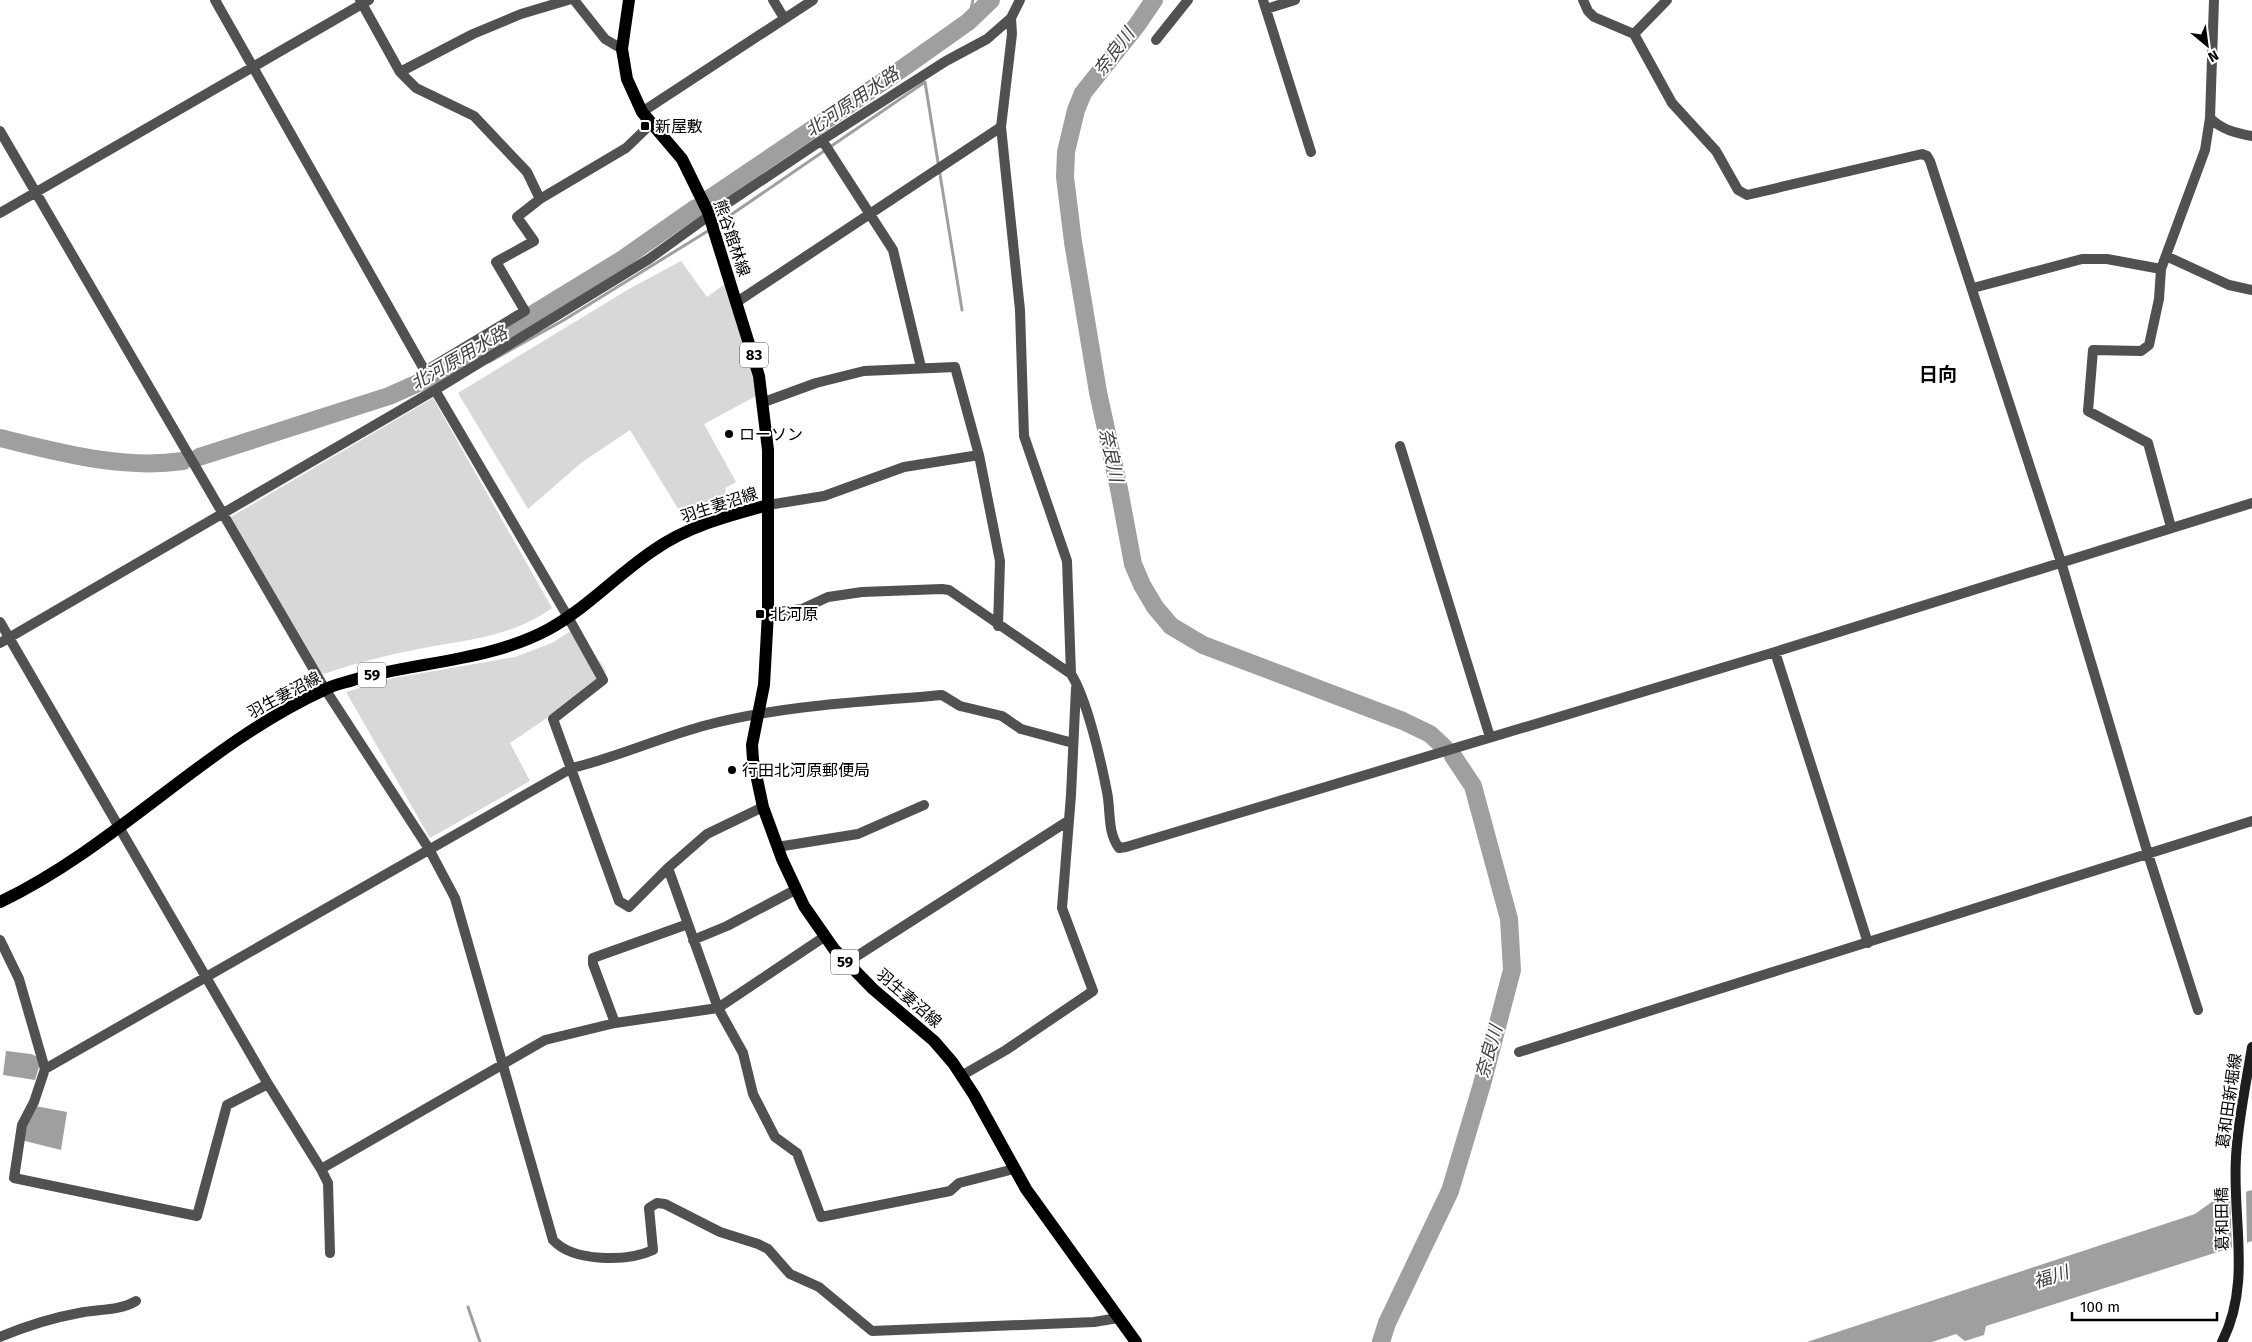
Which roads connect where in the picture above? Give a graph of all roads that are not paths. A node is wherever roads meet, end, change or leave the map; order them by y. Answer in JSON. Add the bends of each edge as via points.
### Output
{"nodes":[{"id":1,"x":215,"y":0,"type":"edge"},
{"id":2,"x":568,"y":0,"type":"edge"},
{"id":3,"x":574,"y":0,"type":"edge"},
{"id":4,"x":629,"y":0,"type":"edge"},
{"id":5,"x":773,"y":0,"type":"edge"},
{"id":6,"x":813,"y":0,"type":"edge"},
{"id":7,"x":1020,"y":0,"type":"edge"},
{"id":8,"x":1188,"y":0,"type":"edge"},
{"id":9,"x":1295,"y":0,"type":"edge"},
{"id":10,"x":1583,"y":0,"type":"edge"},
{"id":11,"x":1667,"y":0,"type":"edge"},
{"id":12,"x":2214,"y":0,"type":"edge"},
{"id":13,"x":364,"y":1,"type":"edge"},
{"id":14,"x":1265,"y":4,"type":"edge"},
{"id":15,"x":784,"y":18,"type":"junction"},
{"id":16,"x":1011,"y":18,"type":"junction"},
{"id":17,"x":1634,"y":34,"type":"junction"},
{"id":18,"x":1156,"y":40,"type":"dead end"},
{"id":19,"x":622,"y":49,"type":"junction"},
{"id":20,"x":253,"y":65,"type":"junction"},
{"id":21,"x":400,"y":72,"type":"junction"},
{"id":22,"x":642,"y":112,"type":"junction"},
{"id":23,"x":2210,"y":118,"type":"junction"},
{"id":24,"x":652,"y":124,"type":"junction"},
{"id":25,"x":1001,"y":127,"type":"junction"},
{"id":26,"x":0,"y":131,"type":"edge"},
{"id":27,"x":2252,"y":136,"type":"edge"},
{"id":28,"x":822,"y":140,"type":"junction"},
{"id":29,"x":1311,"y":152,"type":"dead end"},
{"id":30,"x":36,"y":192,"type":"junction"},
{"id":31,"x":540,"y":199,"type":"junction"},
{"id":32,"x":0,"y":212,"type":"edge"},
{"id":33,"x":870,"y":213,"type":"junction"},
{"id":34,"x":709,"y":214,"type":"junction"},
{"id":35,"x":2166,"y":256,"type":"junction"},
{"id":36,"x":2161,"y":269,"type":"junction"},
{"id":37,"x":1973,"y":288,"type":"junction"},
{"id":38,"x":2252,"y":290,"type":"edge"},
{"id":39,"x":737,"y":302,"type":"junction"},
{"id":40,"x":921,"y":368,"type":"junction"},
{"id":41,"x":435,"y":390,"type":"junction"},
{"id":42,"x":764,"y":402,"type":"junction"},
{"id":43,"x":1400,"y":446,"type":"dead end"},
{"id":44,"x":979,"y":455,"type":"junction"},
{"id":45,"x":2252,"y":503,"type":"edge"},
{"id":46,"x":768,"y":505,"type":"junction"},
{"id":47,"x":223,"y":513,"type":"junction"},
{"id":48,"x":2171,"y":527,"type":"junction"},
{"id":49,"x":2060,"y":562,"type":"junction"},
{"id":50,"x":768,"y":613,"type":"junction"},
{"id":51,"x":568,"y":617,"type":"junction"},
{"id":52,"x":0,"y":622,"type":"edge"},
{"id":53,"x":998,"y":626,"type":"junction"},
{"id":54,"x":4,"y":640,"type":"edge"},
{"id":55,"x":1775,"y":652,"type":"junction"},
{"id":56,"x":1074,"y":679,"type":"junction"},
{"id":57,"x":325,"y":689,"type":"junction"},
{"id":58,"x":759,"y":714,"type":"junction"},
{"id":59,"x":1490,"y":737,"type":"junction"},
{"id":60,"x":1073,"y":743,"type":"junction"},
{"id":61,"x":572,"y":768,"type":"junction"},
{"id":62,"x":924,"y":805,"type":"dead end"},
{"id":63,"x":763,"y":807,"type":"junction"},
{"id":64,"x":1068,"y":821,"type":"junction"},
{"id":65,"x":2252,"y":821,"type":"edge"},
{"id":66,"x":119,"y":826,"type":"junction"},
{"id":67,"x":777,"y":847,"type":"junction"},
{"id":68,"x":429,"y":849,"type":"junction"},
{"id":69,"x":2148,"y":854,"type":"junction"},
{"id":70,"x":668,"y":868,"type":"junction"},
{"id":71,"x":795,"y":890,"type":"junction"},
{"id":72,"x":0,"y":902,"type":"edge"},
{"id":73,"x":688,"y":924,"type":"junction"},
{"id":74,"x":824,"y":937,"type":"junction"},
{"id":75,"x":0,"y":940,"type":"edge"},
{"id":76,"x":693,"y":940,"type":"junction"},
{"id":77,"x":1868,"y":943,"type":"junction"},
{"id":78,"x":846,"y":963,"type":"junction"},
{"id":79,"x":206,"y":976,"type":"junction"},
{"id":80,"x":718,"y":1008,"type":"junction"},
{"id":81,"x":2198,"y":1010,"type":"dead end"},
{"id":82,"x":614,"y":1023,"type":"junction"},
{"id":83,"x":2252,"y":1047,"type":"edge"},
{"id":84,"x":1518,"y":1052,"type":"dead end"},
{"id":85,"x":503,"y":1063,"type":"junction"},
{"id":86,"x":45,"y":1069,"type":"junction"},
{"id":87,"x":961,"y":1076,"type":"junction"},
{"id":88,"x":268,"y":1084,"type":"junction"},
{"id":89,"x":2236,"y":1159,"type":"joint"},
{"id":90,"x":321,"y":1169,"type":"junction"},
{"id":91,"x":1014,"y":1169,"type":"junction"},
{"id":92,"x":330,"y":1254,"type":"dead end"},
{"id":93,"x":136,"y":1301,"type":"dead end"},
{"id":94,"x":1118,"y":1318,"type":"junction"},
{"id":95,"x":0,"y":1337,"type":"edge"},
{"id":96,"x":1136,"y":1342,"type":"edge"},
{"id":97,"x":2222,"y":1342,"type":"edge"}],
"edges":[{"from":1,"to":20,"type":"street"},
{"from":2,"to":21,"type":"street","via":[[521,14],[473,34]]},
{"from":3,"to":19,"type":"street","via":[[605,39]]},
{"from":4,"to":19,"type":"main road","name":"熊谷館林線","number":"83"},
{"from":5,"to":15,"type":"street"},
{"from":6,"to":15,"type":"street"},
{"from":7,"to":16,"type":"street"},
{"from":8,"to":18,"type":"street"},
{"from":9,"to":14,"type":"street"},
{"from":10,"to":17,"type":"street","via":[[1594,17]]},
{"from":11,"to":17,"type":"street"},
{"from":12,"to":23,"type":"street"},
{"from":13,"to":20,"type":"street"},
{"from":13,"to":21,"type":"street"},
{"from":14,"to":29,"type":"street"},
{"from":15,"to":22,"type":"street"},
{"from":16,"to":25,"type":"street"},
{"from":16,"to":28,"type":"street","via":[[987,39],[946,61]]},
{"from":17,"to":37,"type":"street","via":[[1672,103],[1716,151],[1738,190],[1747,195],[1922,154],[1927,156]]},
{"from":19,"to":22,"type":"main road","name":"熊谷館林線","number":"83","via":[[627,79]]},
{"from":20,"to":30,"type":"street"},
{"from":20,"to":31,"type":"street","via":[[424,371],[525,311],[496,262],[534,241],[517,217]]},
{"from":21,"to":31,"type":"street","via":[[416,88],[474,116],[527,172]]},
{"from":22,"to":24,"type":"main road","name":"熊谷館林線","number":"83"},
{"from":23,"to":27,"type":"street","via":[[2230,132]]},
{"from":23,"to":35,"type":"street","via":[[2205,150]]},
{"from":24,"to":31,"type":"street","via":[[626,148]]},
{"from":24,"to":34,"type":"main road","name":"熊谷館林線","number":"83","via":[[682,159]]},
{"from":25,"to":33,"type":"street"},
{"from":25,"to":56,"type":"street","via":[[1020,310],[1024,436],[1067,561]]},
{"from":26,"to":30,"type":"street"},
{"from":28,"to":33,"type":"street"},
{"from":28,"to":34,"type":"street"},
{"from":30,"to":32,"type":"street"},
{"from":30,"to":47,"type":"street"},
{"from":33,"to":39,"type":"street"},
{"from":33,"to":40,"type":"street","via":[[893,250]]},
{"from":34,"to":39,"type":"main road","name":"熊谷館林線","number":"83"},
{"from":34,"to":41,"type":"street","via":[[649,259]]},
{"from":35,"to":36,"type":"street"},
{"from":35,"to":38,"type":"street","via":[[2229,285]]},
{"from":36,"to":37,"type":"street","via":[[2106,258],[2082,259]]},
{"from":36,"to":48,"type":"street","via":[[2159,299],[2149,345],[2141,352],[2093,350],[2088,411],[2148,443]]},
{"from":37,"to":49,"type":"street"},
{"from":39,"to":42,"type":"main road","name":"熊谷館林線","number":"83"},
{"from":40,"to":42,"type":"street","via":[[864,371],[816,383]]},
{"from":40,"to":44,"type":"street","via":[[955,367]]},
{"from":41,"to":47,"type":"street"},
{"from":41,"to":51,"type":"street"},
{"from":42,"to":46,"type":"main road","name":"熊谷館林線","number":"83"},
{"from":43,"to":59,"type":"street"},
{"from":44,"to":46,"type":"street","via":[[904,467],[824,496]]},
{"from":44,"to":53,"type":"street","via":[[1000,561]]},
{"from":45,"to":48,"type":"street"},
{"from":46,"to":50,"type":"main road","name":"羽生妻沼線","number":"59"},
{"from":46,"to":51,"type":"main road","name":"羽生妻沼線","number":"59","via":[[703,524],[672,538]]},
{"from":47,"to":54,"type":"street"},
{"from":47,"to":57,"type":"street"},
{"from":48,"to":49,"type":"street"},
{"from":49,"to":55,"type":"street"},
{"from":49,"to":69,"type":"street"},
{"from":50,"to":53,"type":"street","via":[[802,609],[828,597],[862,592],[942,588]]},
{"from":50,"to":58,"type":"main road","name":"羽生妻沼線","number":"59","via":[[766,668]]},
{"from":51,"to":57,"type":"main road","name":"羽生妻沼線","number":"59","via":[[547,630],[503,648],[385,671]]},
{"from":51,"to":61,"type":"street","via":[[603,680],[553,719]]},
{"from":52,"to":54,"type":"street"},
{"from":53,"to":56,"type":"street"},
{"from":54,"to":66,"type":"street"},
{"from":55,"to":59,"type":"street"},
{"from":55,"to":77,"type":"street"},
{"from":56,"to":59,"type":"street","via":[[1108,793],[1113,839],[1119,848]]},
{"from":56,"to":60,"type":"street"},
{"from":57,"to":66,"type":"main road","name":"羽生妻沼線","number":"59","via":[[259,725]]},
{"from":57,"to":68,"type":"street"},
{"from":58,"to":60,"type":"street","via":[[942,695],[960,706],[1002,716],[1021,729]]},
{"from":58,"to":61,"type":"street","via":[[706,725]]},
{"from":58,"to":63,"type":"main road","name":"羽生妻沼線","number":"59","via":[[752,746]]},
{"from":60,"to":64,"type":"street"},
{"from":61,"to":68,"type":"street"},
{"from":61,"to":70,"type":"street","via":[[619,901],[629,907]]},
{"from":62,"to":67,"type":"street","via":[[858,834]]},
{"from":63,"to":67,"type":"main road","name":"羽生妻沼線","number":"59"},
{"from":63,"to":70,"type":"street","via":[[708,834]]},
{"from":64,"to":78,"type":"street"},
{"from":64,"to":87,"type":"street","via":[[1062,908],[1093,991],[1014,1045]]},
{"from":65,"to":69,"type":"street"},
{"from":66,"to":72,"type":"main road","name":"羽生妻沼線","number":"59","via":[[45,877]]},
{"from":66,"to":79,"type":"street"},
{"from":67,"to":71,"type":"main road","name":"羽生妻沼線","number":"59"},
{"from":68,"to":79,"type":"street"},
{"from":68,"to":85,"type":"street","via":[[455,898]]},
{"from":69,"to":77,"type":"street"},
{"from":69,"to":81,"type":"street"},
{"from":70,"to":73,"type":"street"},
{"from":71,"to":74,"type":"main road","name":"羽生妻沼線","number":"59"},
{"from":71,"to":76,"type":"street"},
{"from":73,"to":76,"type":"street"},
{"from":73,"to":82,"type":"street","via":[[593,958]]},
{"from":74,"to":78,"type":"main road","name":"羽生妻沼線","number":"59"},
{"from":74,"to":80,"type":"street"},
{"from":75,"to":86,"type":"street","via":[[19,979]]},
{"from":76,"to":80,"type":"street"},
{"from":77,"to":84,"type":"street"},
{"from":78,"to":87,"type":"main road","name":"羽生妻沼線","number":"59","via":[[934,1041]]},
{"from":79,"to":86,"type":"street"},
{"from":79,"to":88,"type":"street"},
{"from":80,"to":82,"type":"street"},
{"from":80,"to":91,"type":"street","via":[[743,1054],[753,1094],[775,1137],[797,1153],[821,1217],[950,1191],[959,1183]]},
{"from":82,"to":85,"type":"street","via":[[545,1040]]},
{"from":83,"to":89,"type":"main road","name":"葛和田新堀線"},
{"from":85,"to":90,"type":"street"},
{"from":85,"to":94,"type":"street","via":[[553,1240],[577,1255],[596,1258],[640,1256],[653,1250],[649,1208],[657,1203],[720,1232],[768,1249],[790,1274],[819,1287],[872,1331],[1094,1322]]},
{"from":86,"to":88,"type":"street","via":[[22,1125],[14,1178],[197,1216],[227,1106]]},
{"from":87,"to":91,"type":"main road","name":"羽生妻沼線","number":"59"},
{"from":88,"to":90,"type":"street"},
{"from":89,"to":97,"type":"main road","name":"葛和田橋","via":[[2239,1279],[2236,1306]]},
{"from":90,"to":92,"type":"street","via":[[328,1183]]},
{"from":91,"to":94,"type":"main road","name":"羽生妻沼線","number":"59"},
{"from":93,"to":95,"type":"street","via":[[123,1307],[80,1312],[33,1323]]},
{"from":94,"to":96,"type":"main road","name":"羽生妻沼線","number":"59"}]}
